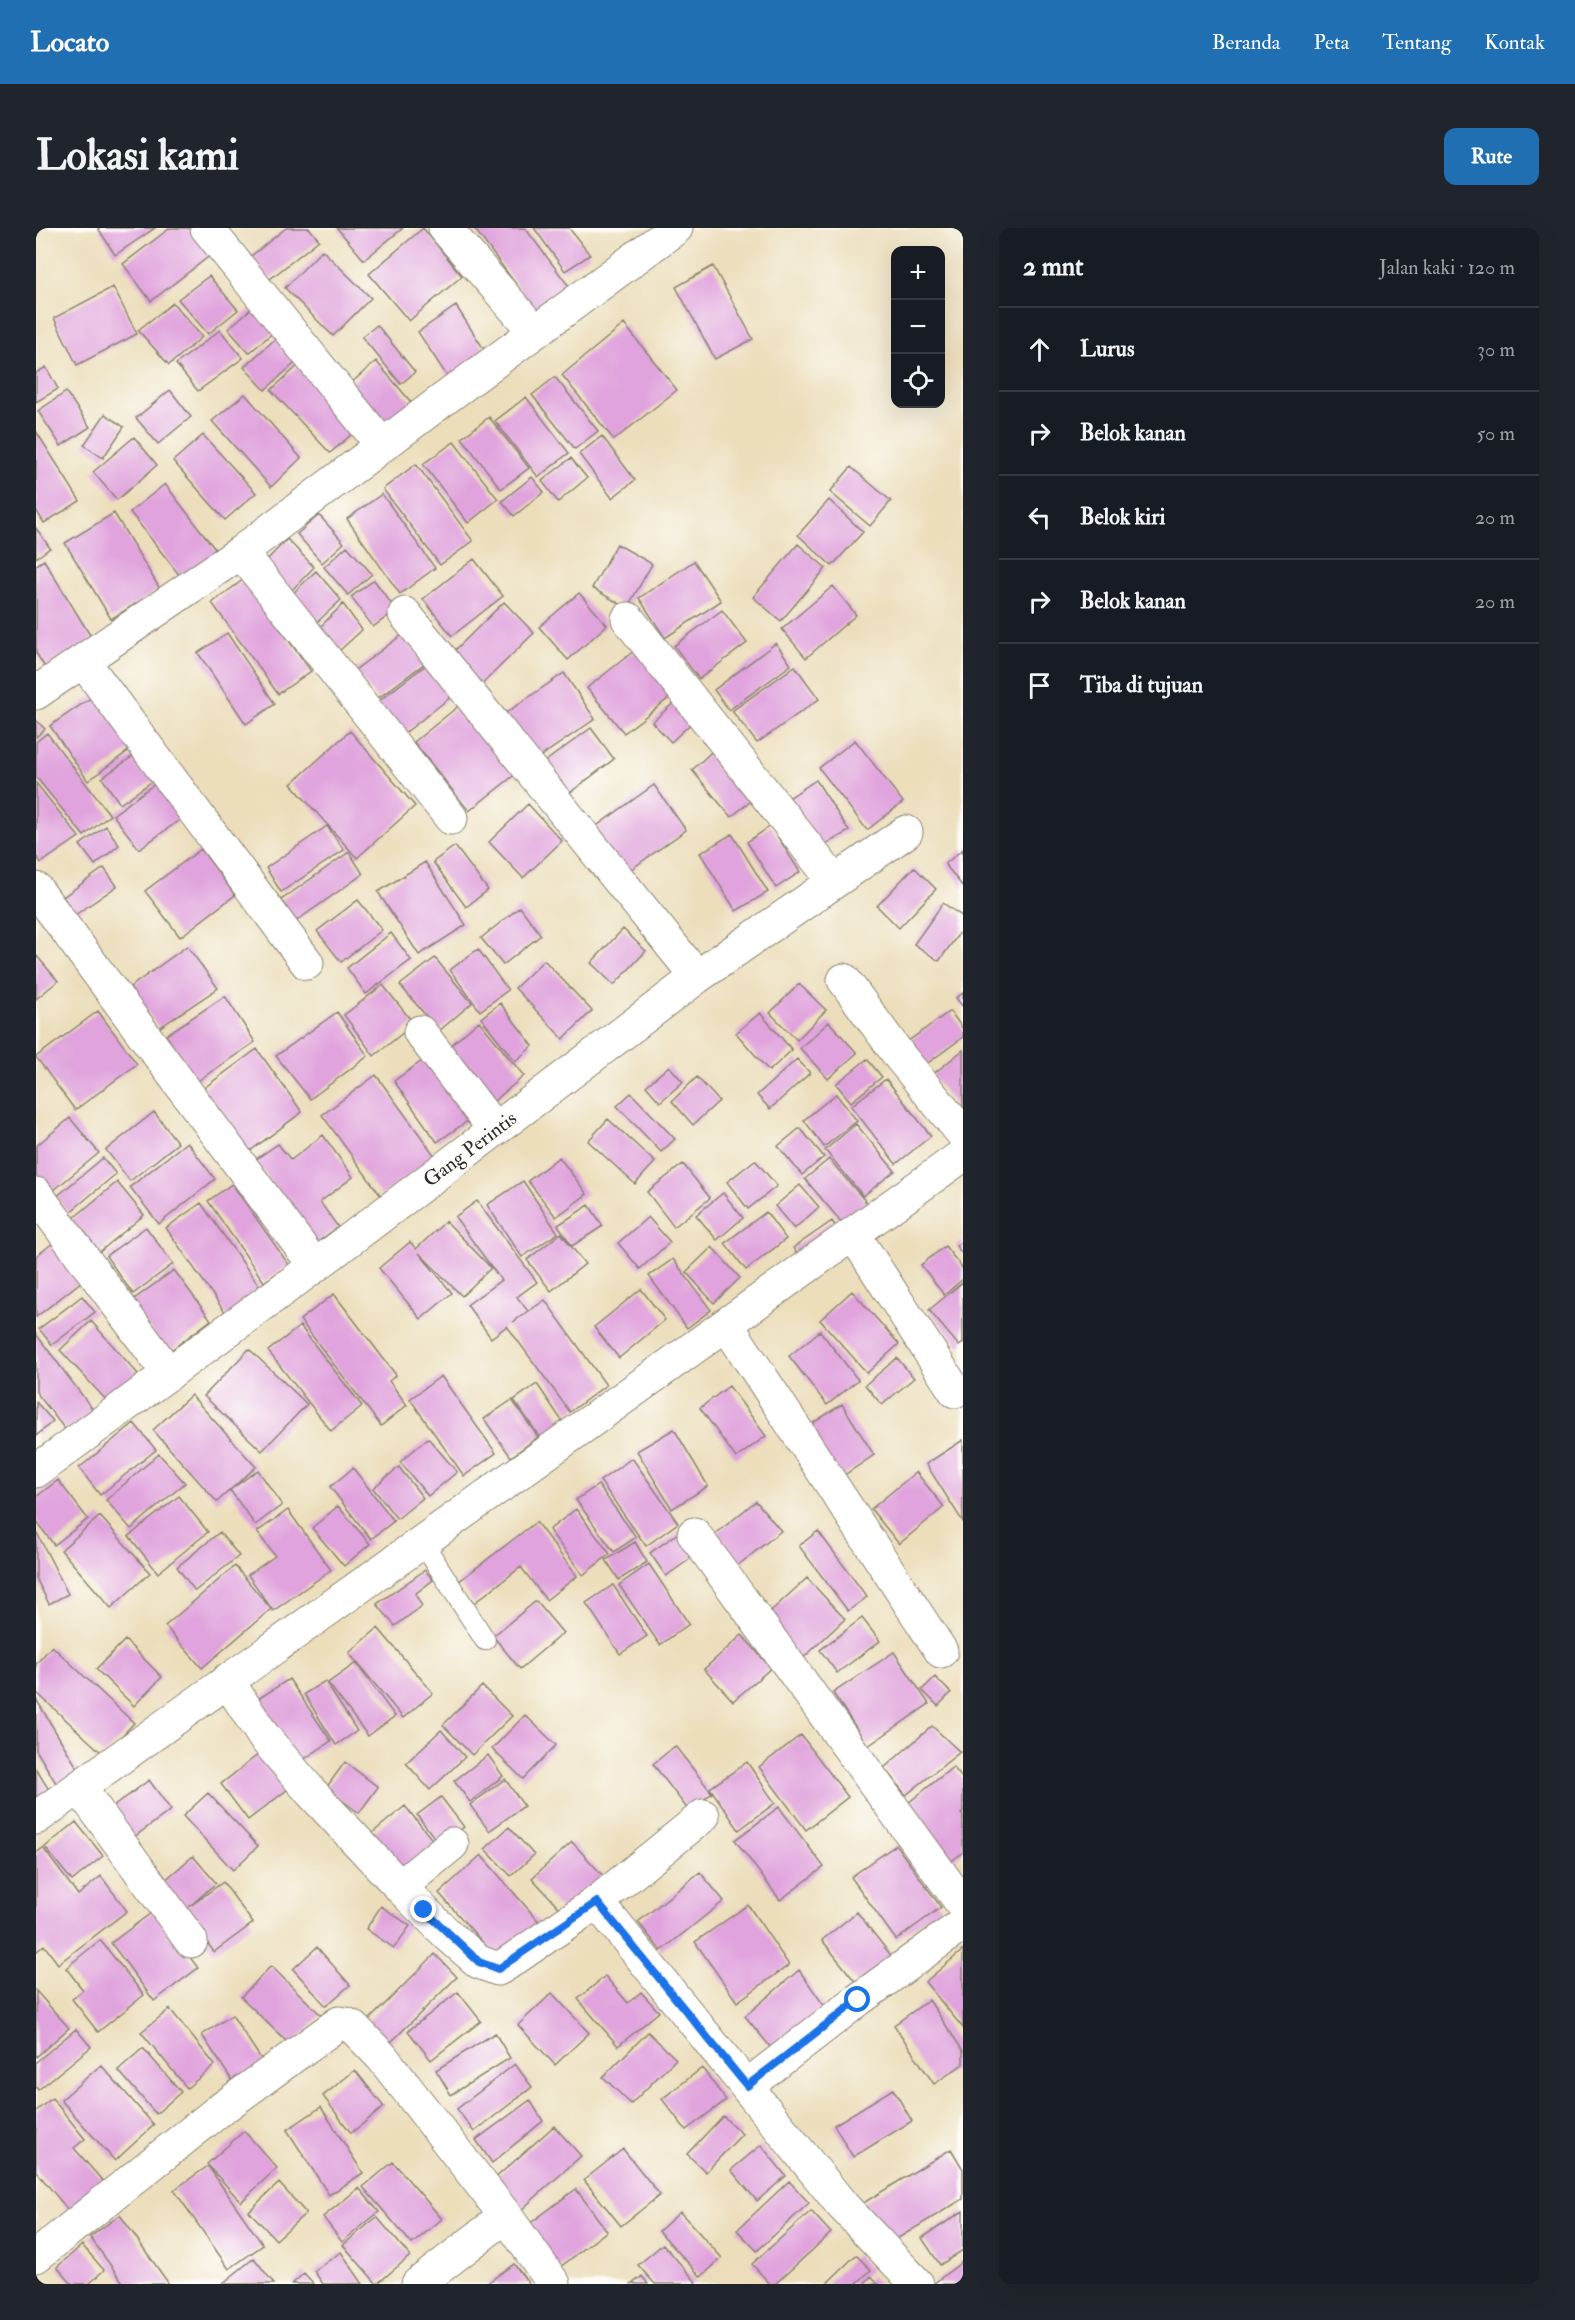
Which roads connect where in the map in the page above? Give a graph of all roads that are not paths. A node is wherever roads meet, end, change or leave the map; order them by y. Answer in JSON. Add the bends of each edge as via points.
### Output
{"nodes":[{"id":1,"x":207,"y":228,"type":"edge"},
{"id":2,"x":445,"y":228,"type":"edge"},
{"id":3,"x":676,"y":228,"type":"edge"},
{"id":4,"x":535,"y":332,"type":"junction"},
{"id":5,"x":382,"y":445,"type":"junction"},
{"id":6,"x":241,"y":552,"type":"junction"},
{"id":7,"x":405,"y":614,"type":"dead end"},
{"id":8,"x":628,"y":620,"type":"dead end"},
{"id":9,"x":83,"y":661,"type":"junction"},
{"id":10,"x":36,"y":693,"type":"edge"},
{"id":11,"x":451,"y":818,"type":"dead end"},
{"id":12,"x":906,"y":831,"type":"dead end"},
{"id":13,"x":834,"y":881,"type":"junction"},
{"id":14,"x":36,"y":889,"type":"edge"},
{"id":15,"x":307,"y":963,"type":"dead end"},
{"id":16,"x":697,"y":977,"type":"junction"},
{"id":17,"x":844,"y":980,"type":"dead end"},
{"id":18,"x":420,"y":1032,"type":"dead end"},
{"id":19,"x":495,"y":1130,"type":"junction"},
{"id":20,"x":963,"y":1134,"type":"edge"},
{"id":21,"x":963,"y":1155,"type":"edge"},
{"id":22,"x":36,"y":1194,"type":"edge"},
{"id":23,"x":854,"y":1235,"type":"junction"},
{"id":24,"x":315,"y":1266,"type":"junction"},
{"id":25,"x":727,"y":1325,"type":"junction"},
{"id":26,"x":170,"y":1374,"type":"junction"},
{"id":27,"x":955,"y":1391,"type":"dead end"},
{"id":28,"x":36,"y":1471,"type":"edge"},
{"id":29,"x":694,"y":1534,"type":"dead end"},
{"id":30,"x":423,"y":1543,"type":"junction"},
{"id":31,"x":485,"y":1640,"type":"dead end"},
{"id":32,"x":941,"y":1652,"type":"dead end"},
{"id":33,"x":227,"y":1680,"type":"junction"},
{"id":34,"x":79,"y":1787,"type":"junction"},
{"id":35,"x":703,"y":1816,"type":"dead end"},
{"id":36,"x":36,"y":1818,"type":"edge"},
{"id":37,"x":452,"y":1844,"type":"dead end"},
{"id":38,"x":400,"y":1887,"type":"junction"},
{"id":39,"x":597,"y":1902,"type":"junction"},
{"id":40,"x":963,"y":1905,"type":"edge"},
{"id":41,"x":963,"y":1924,"type":"edge"},
{"id":42,"x":191,"y":1941,"type":"dead end"},
{"id":43,"x":747,"y":2086,"type":"junction"},
{"id":44,"x":506,"y":2216,"type":"junction"},
{"id":45,"x":36,"y":2256,"type":"edge"},
{"id":46,"x":418,"y":2284,"type":"edge"},
{"id":47,"x":554,"y":2284,"type":"edge"},
{"id":48,"x":917,"y":2284,"type":"edge"}],
"edges":[{"from":1,"to":5,"type":"street"},
{"from":2,"to":4,"type":"street"},
{"from":3,"to":4,"type":"street"},
{"from":4,"to":5,"type":"street"},
{"from":5,"to":6,"type":"street"},
{"from":6,"to":9,"type":"street"},
{"from":6,"to":11,"type":"street"},
{"from":7,"to":16,"type":"street"},
{"from":8,"to":13,"type":"street"},
{"from":9,"to":10,"type":"street"},
{"from":9,"to":15,"type":"street"},
{"from":12,"to":13,"type":"street","name":"Gang Perintis"},
{"from":13,"to":16,"type":"street","name":"Gang Perintis"},
{"from":14,"to":24,"type":"street"},
{"from":16,"to":19,"type":"street","name":"Gang Perintis"},
{"from":17,"to":20,"type":"street"},
{"from":18,"to":19,"type":"street"},
{"from":19,"to":24,"type":"street","name":"Gang Perintis"},
{"from":21,"to":23,"type":"street"},
{"from":22,"to":26,"type":"street"},
{"from":23,"to":25,"type":"street"},
{"from":23,"to":27,"type":"street"},
{"from":24,"to":26,"type":"street","name":"Gang Perintis"},
{"from":25,"to":30,"type":"street"},
{"from":25,"to":32,"type":"street"},
{"from":26,"to":28,"type":"street","name":"Gang Perintis"},
{"from":29,"to":40,"type":"street"},
{"from":30,"to":31,"type":"lane"},
{"from":30,"to":33,"type":"street"},
{"from":33,"to":34,"type":"street"},
{"from":33,"to":38,"type":"street","via":[[264,1737]]},
{"from":34,"to":36,"type":"street"},
{"from":34,"to":42,"type":"street"},
{"from":35,"to":39,"type":"street"},
{"from":37,"to":38,"type":"street"},
{"from":38,"to":39,"type":"street","via":[[479,1962],[498,1969]]},
{"from":39,"to":43,"type":"street"},
{"from":41,"to":43,"type":"street"},
{"from":43,"to":48,"type":"street","via":[[843,2206]]},
{"from":44,"to":45,"type":"street","via":[[382,2057],[354,2028],[339,2023],[217,2112]]},
{"from":44,"to":46,"type":"street"},
{"from":44,"to":47,"type":"street"}]}
